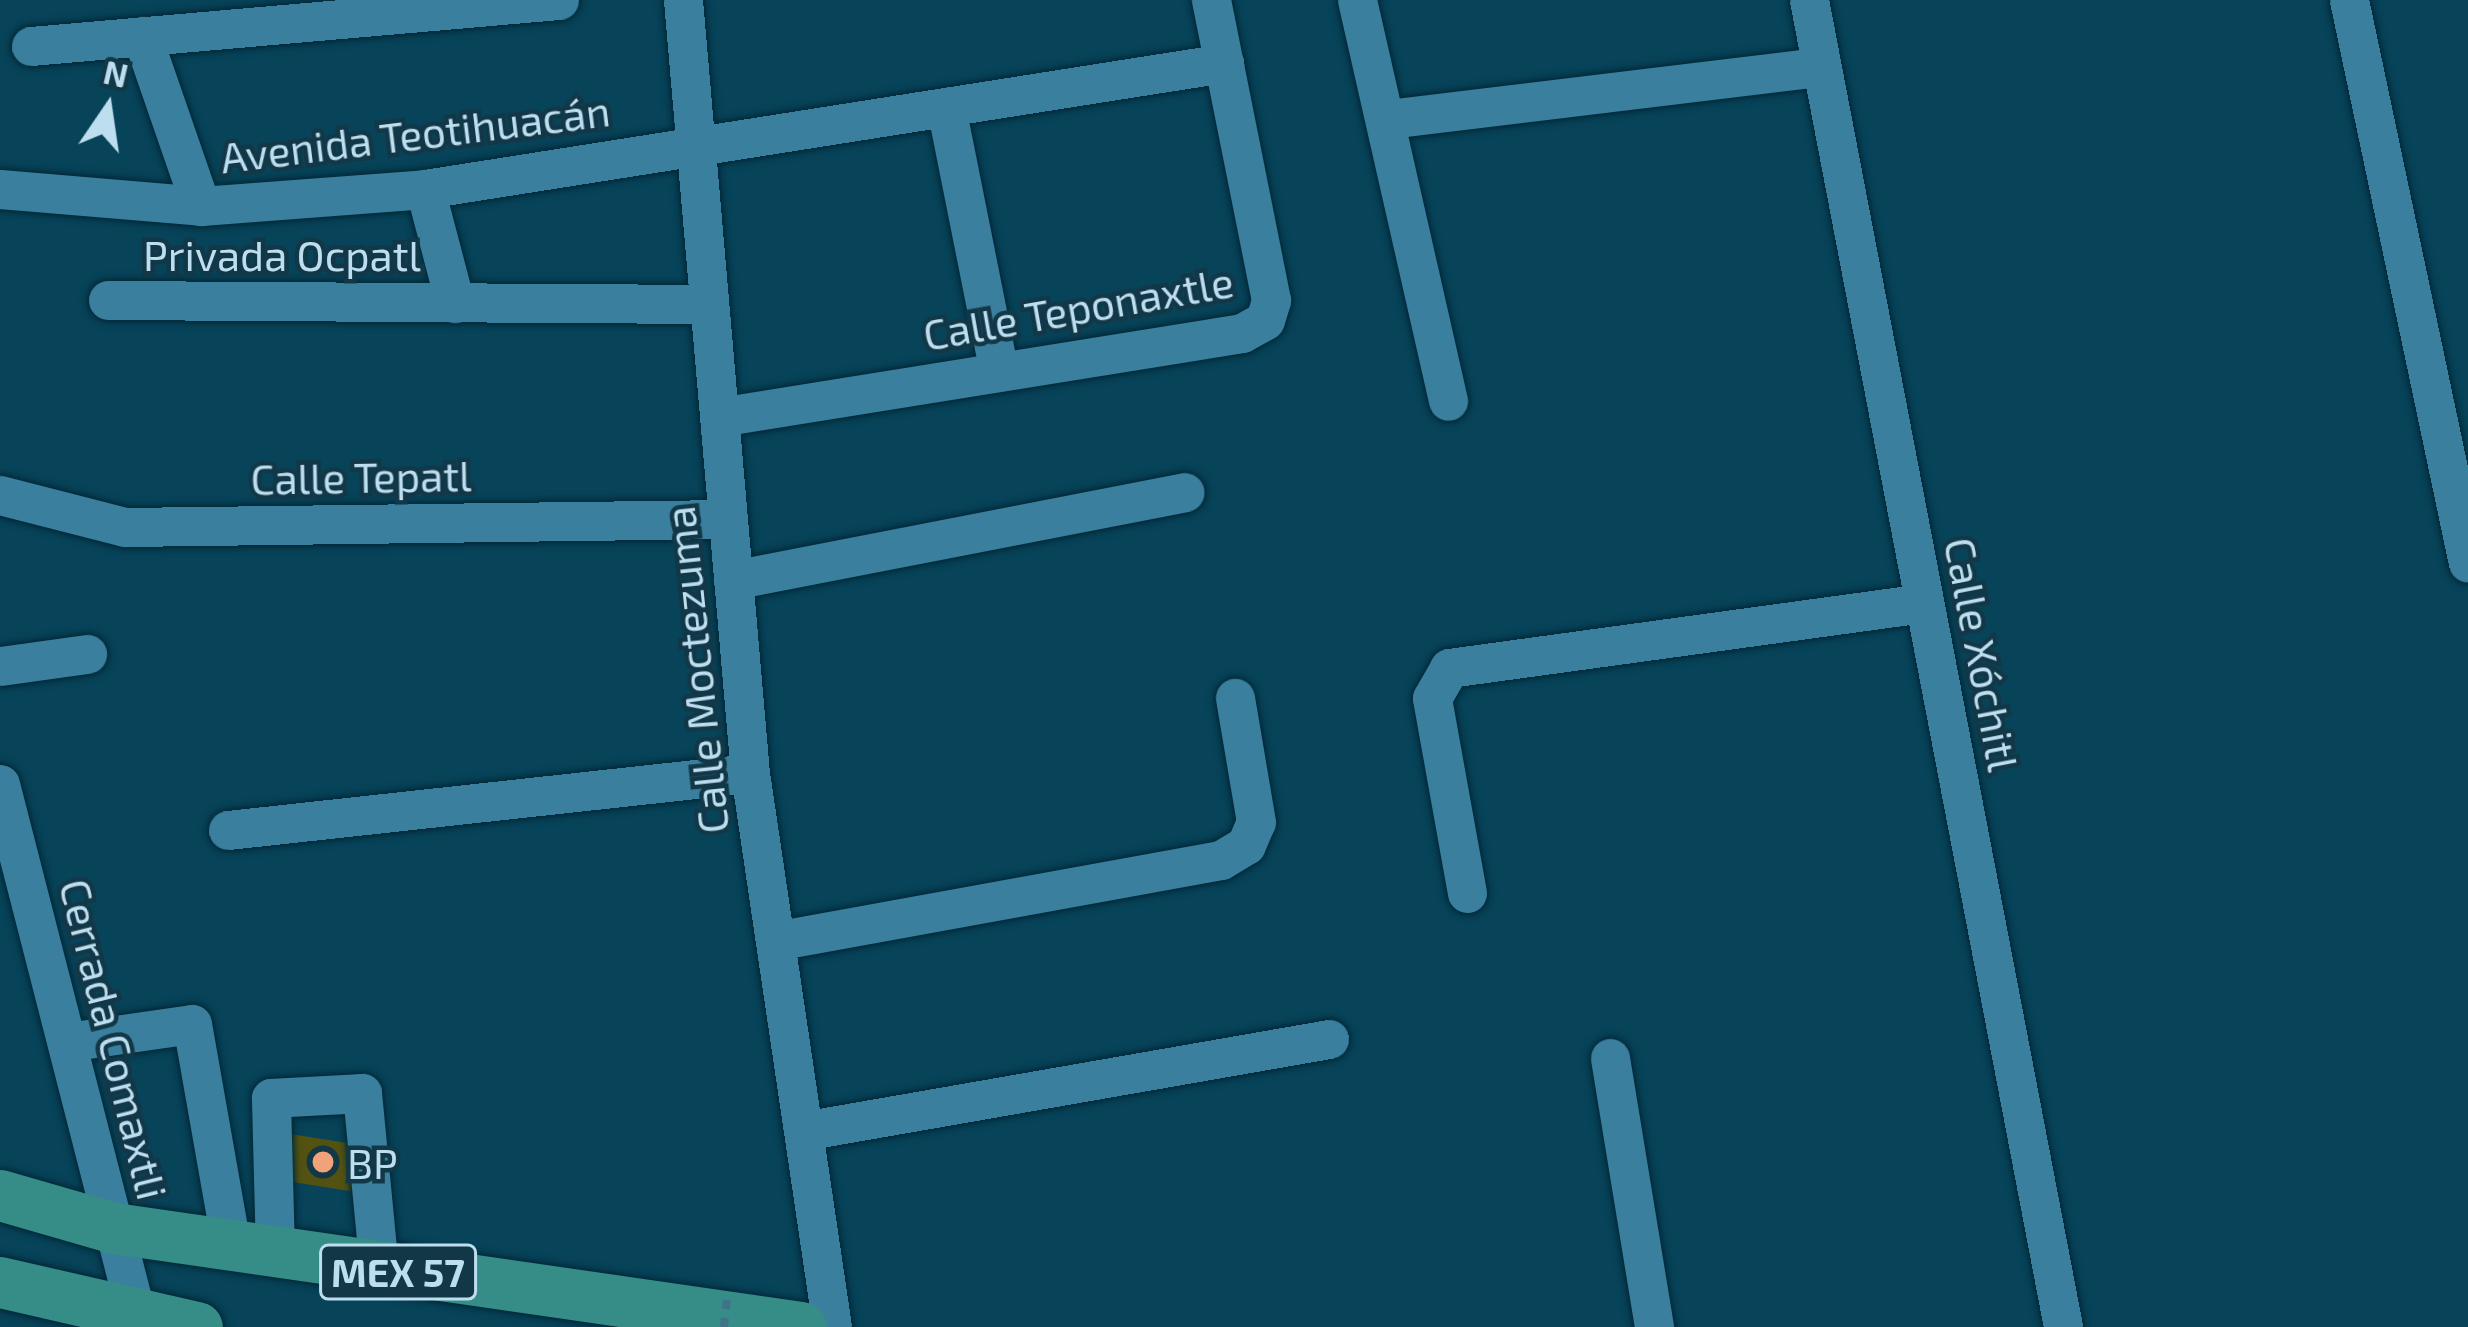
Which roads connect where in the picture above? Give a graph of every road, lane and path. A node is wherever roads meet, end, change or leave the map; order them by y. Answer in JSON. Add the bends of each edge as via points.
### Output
{"nodes":[{"id":1,"x":559,"y":0,"type":"edge"},
{"id":2,"x":682,"y":0,"type":"edge"},
{"id":3,"x":1211,"y":0,"type":"edge"},
{"id":4,"x":1358,"y":0,"type":"edge"},
{"id":5,"x":1809,"y":0,"type":"edge"},
{"id":6,"x":2349,"y":0,"type":"edge"},
{"id":7,"x":142,"y":36,"type":"junction"},
{"id":8,"x":31,"y":46,"type":"dead end"},
{"id":9,"x":1224,"y":63,"type":"junction"},
{"id":10,"x":1819,"y":67,"type":"junction"},
{"id":11,"x":946,"y":107,"type":"junction"},
{"id":12,"x":1388,"y":119,"type":"junction"},
{"id":13,"x":697,"y":146,"type":"junction"},
{"id":14,"x":0,"y":189,"type":"edge"},
{"id":15,"x":425,"y":189,"type":"junction"},
{"id":16,"x":201,"y":206,"type":"junction"},
{"id":17,"x":108,"y":300,"type":"dead end"},
{"id":18,"x":455,"y":303,"type":"junction"},
{"id":19,"x":709,"y":304,"type":"junction"},
{"id":20,"x":2451,"y":364,"type":"edge"},
{"id":21,"x":999,"y":372,"type":"junction"},
{"id":22,"x":1448,"y":401,"type":"dead end"},
{"id":23,"x":719,"y":417,"type":"junction"},
{"id":24,"x":1185,"y":492,"type":"dead end"},
{"id":25,"x":0,"y":495,"type":"edge"},
{"id":26,"x":728,"y":519,"type":"junction"},
{"id":27,"x":2468,"y":563,"type":"edge"},
{"id":28,"x":733,"y":580,"type":"junction"},
{"id":29,"x":1924,"y":603,"type":"junction"},
{"id":30,"x":87,"y":654,"type":"dead end"},
{"id":31,"x":0,"y":666,"type":"edge"},
{"id":32,"x":1235,"y":698,"type":"dead end"},
{"id":33,"x":750,"y":773,"type":"junction"},
{"id":34,"x":0,"y":784,"type":"edge"},
{"id":35,"x":228,"y":830,"type":"dead end"},
{"id":36,"x":1467,"y":893,"type":"dead end"},
{"id":37,"x":775,"y":941,"type":"junction"},
{"id":38,"x":1329,"y":1039,"type":"dead end"},
{"id":39,"x":67,"y":1042,"type":"junction"},
{"id":40,"x":1610,"y":1058,"type":"dead end"},
{"id":41,"x":803,"y":1131,"type":"junction"},
{"id":42,"x":0,"y":1196,"type":"edge"},
{"id":43,"x":114,"y":1228,"type":"junction"},
{"id":44,"x":253,"y":1249,"type":"junction"},
{"id":45,"x":379,"y":1269,"type":"junction"},
{"id":46,"x":0,"y":1282,"type":"edge"},
{"id":47,"x":727,"y":1298,"type":"dead end"},
{"id":48,"x":137,"y":1318,"type":"junction"},
{"id":49,"x":191,"y":1326,"type":"edge"},
{"id":50,"x":724,"y":1327,"type":"edge"},
{"id":51,"x":801,"y":1327,"type":"edge"},
{"id":52,"x":832,"y":1327,"type":"edge"},
{"id":53,"x":1654,"y":1327,"type":"edge"},
{"id":54,"x":2062,"y":1327,"type":"edge"}],
"edges":[{"from":1,"to":7,"type":"street"},
{"from":2,"to":13,"type":"street","name":"Calle Moctezuma"},
{"from":3,"to":9,"type":"street","name":"Calle Teponaxtle"},
{"from":4,"to":12,"type":"street"},
{"from":5,"to":10,"type":"street","name":"Calle Xóchitl"},
{"from":6,"to":20,"type":"street"},
{"from":7,"to":8,"type":"street"},
{"from":7,"to":16,"type":"street"},
{"from":9,"to":11,"type":"street"},
{"from":9,"to":21,"type":"street","name":"Calle Teponaxtle","via":[[1271,300],[1265,320],[1242,333]]},
{"from":10,"to":12,"type":"street"},
{"from":10,"to":29,"type":"street","name":"Calle Xóchitl"},
{"from":11,"to":13,"type":"street"},
{"from":11,"to":21,"type":"street"},
{"from":12,"to":22,"type":"street"},
{"from":13,"to":15,"type":"street","name":"Avenida Teotihuacán"},
{"from":13,"to":19,"type":"street","name":"Calle Moctezuma"},
{"from":14,"to":16,"type":"street","name":"Avenida Teotihuacán"},
{"from":15,"to":16,"type":"street","name":"Avenida Teotihuacán"},
{"from":15,"to":18,"type":"street","name":"Privada Ocpatl"},
{"from":17,"to":18,"type":"street","name":"Privada Ocpatl"},
{"from":18,"to":19,"type":"street","name":"Privada Ocpatl"},
{"from":19,"to":23,"type":"street","name":"Calle Moctezuma"},
{"from":20,"to":27,"type":"street"},
{"from":21,"to":23,"type":"street","name":"Calle Teponaxtle"},
{"from":23,"to":26,"type":"street","name":"Calle Moctezuma"},
{"from":24,"to":28,"type":"street"},
{"from":25,"to":26,"type":"street","name":"Calle Tepatl","via":[[125,527]]},
{"from":26,"to":28,"type":"street","name":"Calle Moctezuma"},
{"from":28,"to":33,"type":"street","name":"Calle Moctezuma"},
{"from":29,"to":36,"type":"street","via":[[1449,668],[1432,698]]},
{"from":29,"to":54,"type":"street","name":"Calle Xóchitl"},
{"from":30,"to":31,"type":"street"},
{"from":32,"to":37,"type":"street","via":[[1256,822],[1246,845],[1221,860]]},
{"from":33,"to":35,"type":"street"},
{"from":33,"to":37,"type":"street","name":"Calle Moctezuma"},
{"from":34,"to":39,"type":"street","name":"Cerrada Comaxtli"},
{"from":37,"to":41,"type":"street","name":"Calle Moctezuma"},
{"from":38,"to":41,"type":"street"},
{"from":39,"to":43,"type":"street","name":"Cerrada Comaxtli"},
{"from":39,"to":44,"type":"street","via":[[192,1024]]},
{"from":40,"to":53,"type":"street"},
{"from":41,"to":52,"type":"street","name":"Calle Moctezuma"},
{"from":42,"to":43,"type":"main road","number":"MEX 57"},
{"from":43,"to":44,"type":"main road","number":"MEX 57"},
{"from":43,"to":48,"type":"street","name":"Cerrada Comaxtli"},
{"from":44,"to":45,"type":"main road","number":"MEX 57"},
{"from":44,"to":45,"type":"street","via":[[271,1098],[362,1093]]},
{"from":45,"to":51,"type":"main road","number":"MEX 57"},
{"from":46,"to":48,"type":"main road"},
{"from":47,"to":50,"type":"path","bridge":true},
{"from":48,"to":49,"type":"main road"}]}
